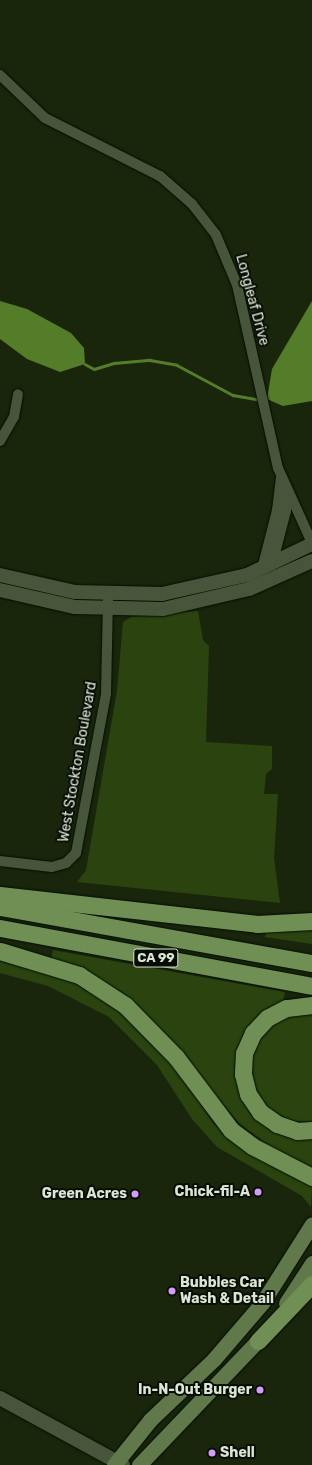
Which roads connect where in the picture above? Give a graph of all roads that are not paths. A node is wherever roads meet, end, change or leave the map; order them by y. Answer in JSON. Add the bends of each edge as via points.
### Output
{"nodes":[{"id":1,"x":0,"y":75,"type":"edge"},
{"id":2,"x":18,"y":394,"type":"dead end"},
{"id":3,"x":0,"y":441,"type":"edge"},
{"id":4,"x":281,"y":477,"type":"junction"},
{"id":5,"x":286,"y":489,"type":"junction"},
{"id":6,"x":312,"y":544,"type":"edge"},
{"id":7,"x":312,"y":561,"type":"edge"},
{"id":8,"x":267,"y":567,"type":"junction"},
{"id":9,"x":0,"y":575,"type":"edge"},
{"id":10,"x":0,"y":590,"type":"edge"},
{"id":11,"x":108,"y":595,"type":"junction"},
{"id":12,"x":109,"y":610,"type":"junction"},
{"id":13,"x":0,"y":861,"type":"edge"},
{"id":14,"x":0,"y":895,"type":"edge"},
{"id":15,"x":0,"y":907,"type":"edge"},
{"id":16,"x":312,"y":921,"type":"edge"},
{"id":17,"x":0,"y":928,"type":"edge"},
{"id":18,"x":0,"y":951,"type":"edge"},
{"id":19,"x":312,"y":963,"type":"edge"},
{"id":20,"x":312,"y":986,"type":"edge"},
{"id":21,"x":312,"y":1005,"type":"edge"},
{"id":22,"x":312,"y":1130,"type":"edge"},
{"id":23,"x":312,"y":1177,"type":"edge"},
{"id":24,"x":312,"y":1224,"type":"edge"},
{"id":25,"x":312,"y":1263,"type":"edge"},
{"id":26,"x":312,"y":1284,"type":"edge"},
{"id":27,"x":258,"y":1341,"type":"junction"},
{"id":28,"x":0,"y":1398,"type":"edge"},
{"id":29,"x":118,"y":1464,"type":"edge"},
{"id":30,"x":139,"y":1465,"type":"edge"}],
"edges":[{"from":1,"to":4,"type":"street","name":"Longleaf Drive","via":[[45,118],[142,165],[192,204],[216,236],[232,268]]},
{"from":2,"to":3,"type":"street","via":[[14,417]]},
{"from":4,"to":5,"type":"street","name":"Longleaf Drive"},
{"from":4,"to":8,"type":"street","name":"Longleaf Drive"},
{"from":5,"to":6,"type":"street","name":"Longleaf Drive"},
{"from":5,"to":8,"type":"street","name":"Longleaf Drive","via":[[286,511]]},
{"from":6,"to":8,"type":"street"},
{"from":7,"to":12,"type":"street","via":[[249,589],[211,600],[163,608]]},
{"from":8,"to":11,"type":"street","via":[[192,589]]},
{"from":9,"to":11,"type":"street","via":[[51,588]]},
{"from":10,"to":12,"type":"street","via":[[55,604]]},
{"from":11,"to":12,"type":"street","name":"West Stockton Boulevard"},
{"from":12,"to":13,"type":"street","name":"West Stockton Boulevard","via":[[106,694],[76,853],[66,863],[52,867]]},
{"from":14,"to":16,"type":"highway","via":[[257,924]]},
{"from":15,"to":19,"type":"highway","number":"CA 99"},
{"from":17,"to":20,"type":"highway","number":"CA 99"},
{"from":18,"to":23,"type":"highway","via":[[79,975],[125,1005],[176,1057],[231,1130],[252,1146]]},
{"from":21,"to":22,"type":"highway","via":[[286,1008],[267,1018],[253,1033],[244,1053],[243,1074],[248,1094],[260,1112],[277,1124]]},
{"from":24,"to":29,"type":"main road","via":[[262,1303],[214,1359],[150,1420]]},
{"from":25,"to":27,"type":"main road"},
{"from":26,"to":27,"type":"highway"},
{"from":27,"to":30,"type":"main road"},
{"from":28,"to":29,"type":"street"}]}
